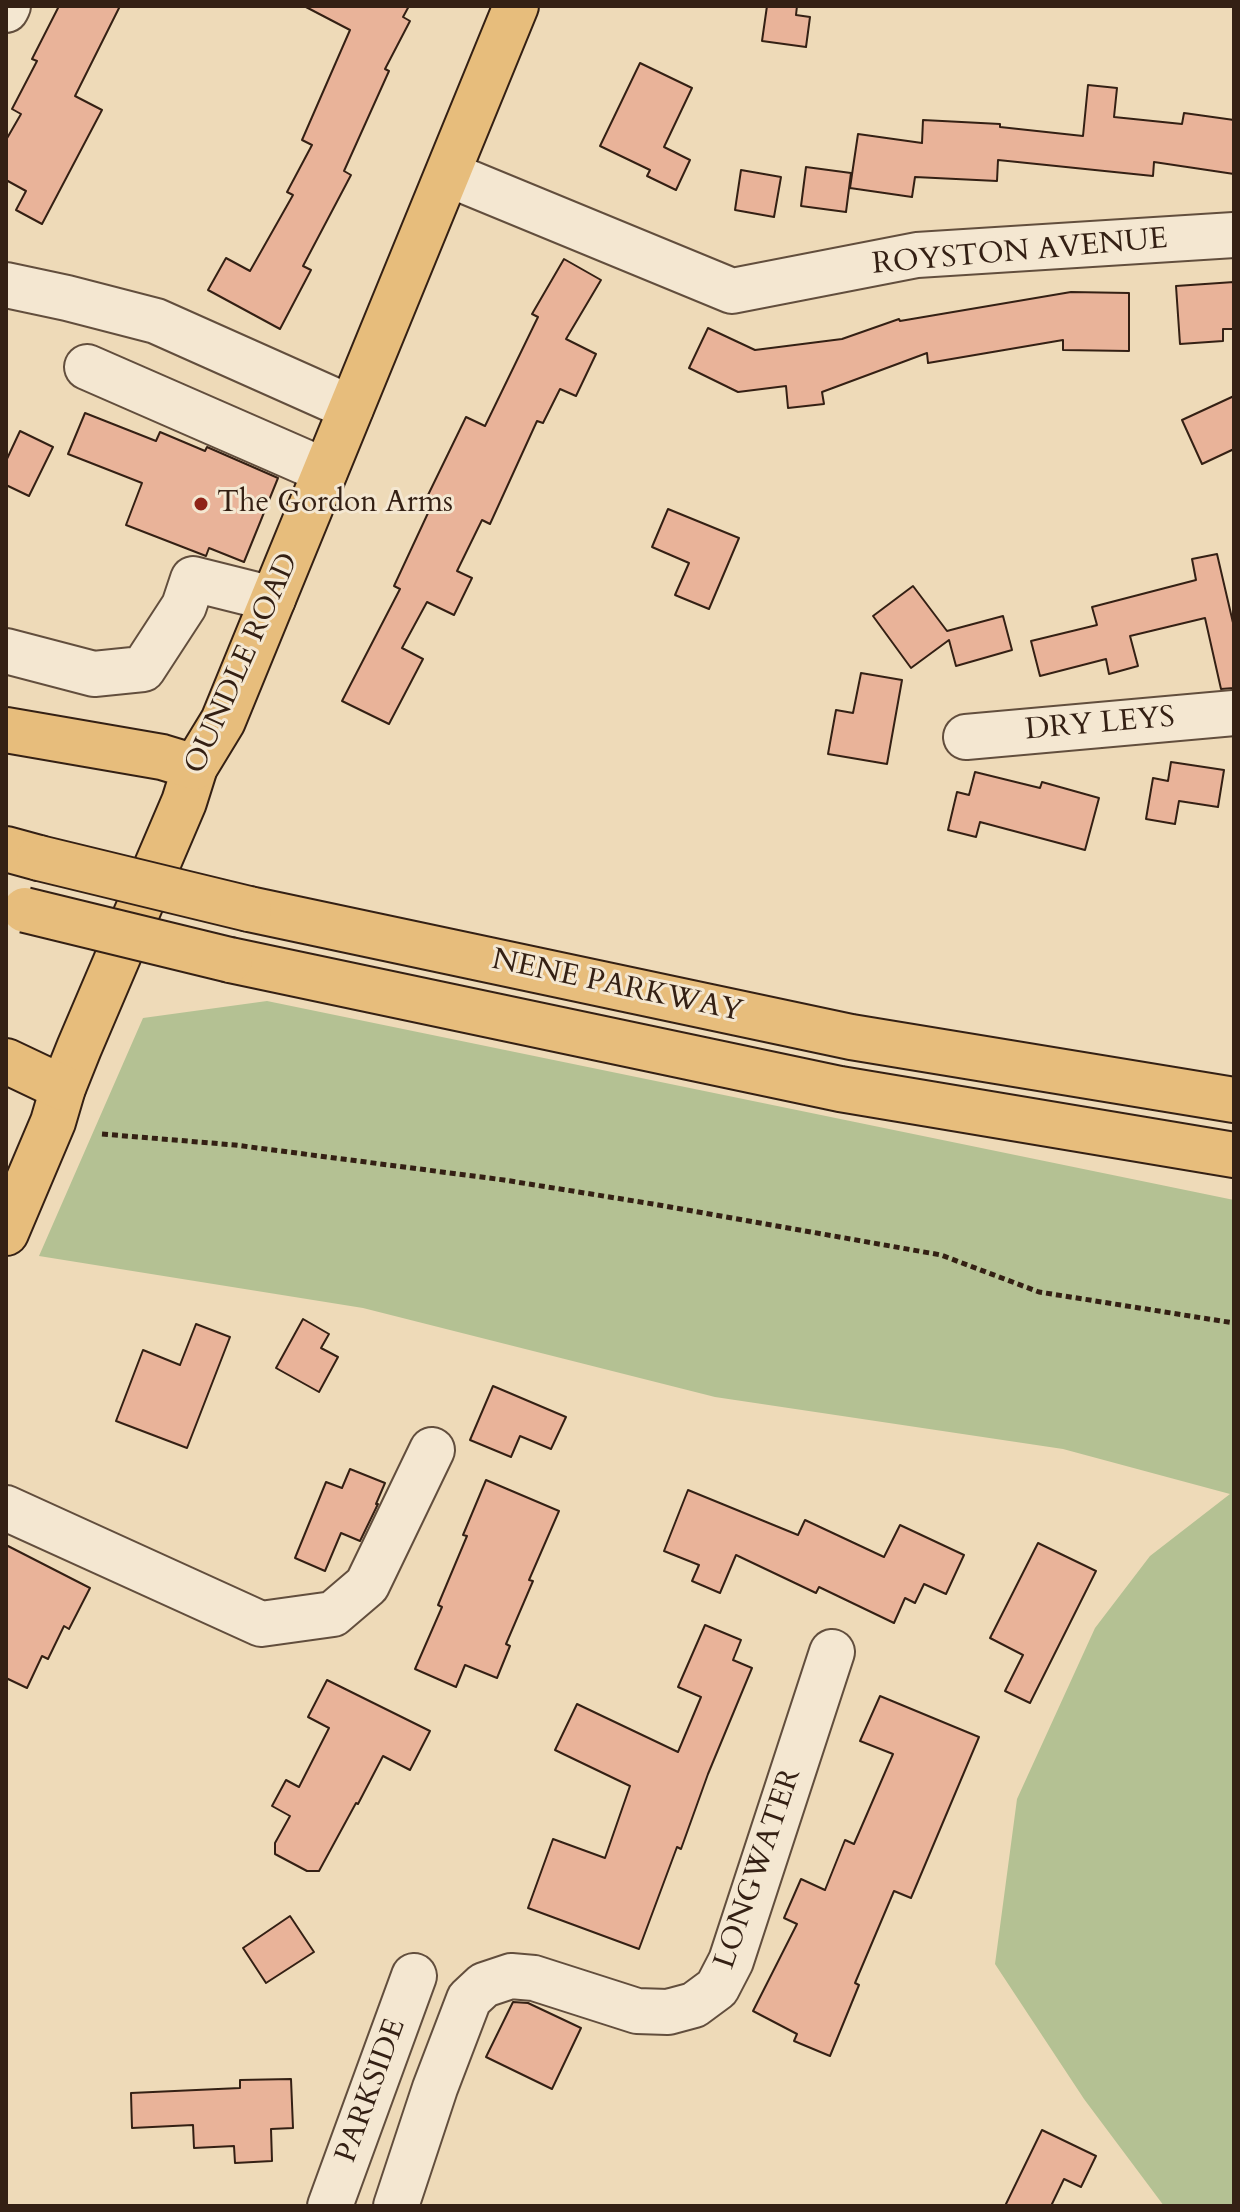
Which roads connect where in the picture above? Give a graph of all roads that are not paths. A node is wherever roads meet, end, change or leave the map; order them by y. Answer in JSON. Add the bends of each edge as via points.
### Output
{"nodes":[{"id":1,"x":516,"y":6,"type":"edge"},
{"id":2,"x":448,"y":174,"type":"junction"},
{"id":3,"x":1234,"y":235,"type":"edge"},
{"id":4,"x":6,"y":285,"type":"edge"},
{"id":5,"x":87,"y":367,"type":"dead end"},
{"id":6,"x":351,"y":408,"type":"junction"},
{"id":7,"x":325,"y":471,"type":"junction"},
{"id":8,"x":273,"y":599,"type":"junction"},
{"id":9,"x":6,"y":651,"type":"edge"},
{"id":10,"x":1234,"y":713,"type":"edge"},
{"id":11,"x":6,"y":730,"type":"edge"},
{"id":12,"x":966,"y":737,"type":"dead end"},
{"id":13,"x":195,"y":767,"type":"junction"},
{"id":14,"x":23,"y":853,"type":"edge"},
{"id":15,"x":15,"y":908,"type":"edge"},
{"id":16,"x":6,"y":1061,"type":"edge"},
{"id":17,"x":63,"y":1088,"type":"junction"},
{"id":18,"x":1234,"y":1100,"type":"edge"},
{"id":19,"x":1234,"y":1155,"type":"edge"},
{"id":20,"x":6,"y":1233,"type":"edge"},
{"id":21,"x":432,"y":1450,"type":"dead end"},
{"id":22,"x":6,"y":1508,"type":"edge"},
{"id":23,"x":832,"y":1652,"type":"dead end"},
{"id":24,"x":414,"y":1976,"type":"dead end"},
{"id":25,"x":330,"y":2206,"type":"edge"},
{"id":26,"x":396,"y":2206,"type":"edge"}],
"edges":[{"from":1,"to":2,"type":"main road","name":"OUNDLE ROAD"},
{"from":2,"to":3,"type":"street","name":"ROYSTON AVENUE","via":[[732,291],[917,255]]},
{"from":2,"to":6,"type":"main road","name":"OUNDLE ROAD"},
{"from":4,"to":6,"type":"street","via":[[156,321]]},
{"from":5,"to":7,"type":"street"},
{"from":6,"to":7,"type":"main road","name":"OUNDLE ROAD"},
{"from":7,"to":8,"type":"main road","name":"OUNDLE ROAD"},
{"from":8,"to":9,"type":"street","via":[[193,579],[184,606],[143,669],[94,674]]},
{"from":8,"to":13,"type":"main road","name":"OUNDLE ROAD","via":[[223,721]]},
{"from":10,"to":12,"type":"street","name":"DRY LEYS"},
{"from":11,"to":13,"type":"main road"},
{"from":13,"to":17,"type":"main road","name":"OUNDLE ROAD"},
{"from":14,"to":18,"type":"main road","name":"NENE PARKWAY","bridge":true,"via":[[249,909],[851,1037]]},
{"from":15,"to":19,"type":"main road","name":"NENE PARKWAY","bridge":true,"via":[[230,960],[840,1089]]},
{"from":16,"to":17,"type":"main road"},
{"from":17,"to":20,"type":"main road","name":"OUNDLE ROAD"},
{"from":21,"to":22,"type":"street","via":[[367,1585],[333,1614],[261,1624]]},
{"from":23,"to":26,"type":"street","name":"LONGWATER","via":[[731,1961],[717,1988],[694,2005],[668,2012],[637,2011],[534,1978],[511,1976],[484,1985],[469,1999]]},
{"from":24,"to":25,"type":"street","name":"PARKSIDE"}]}
